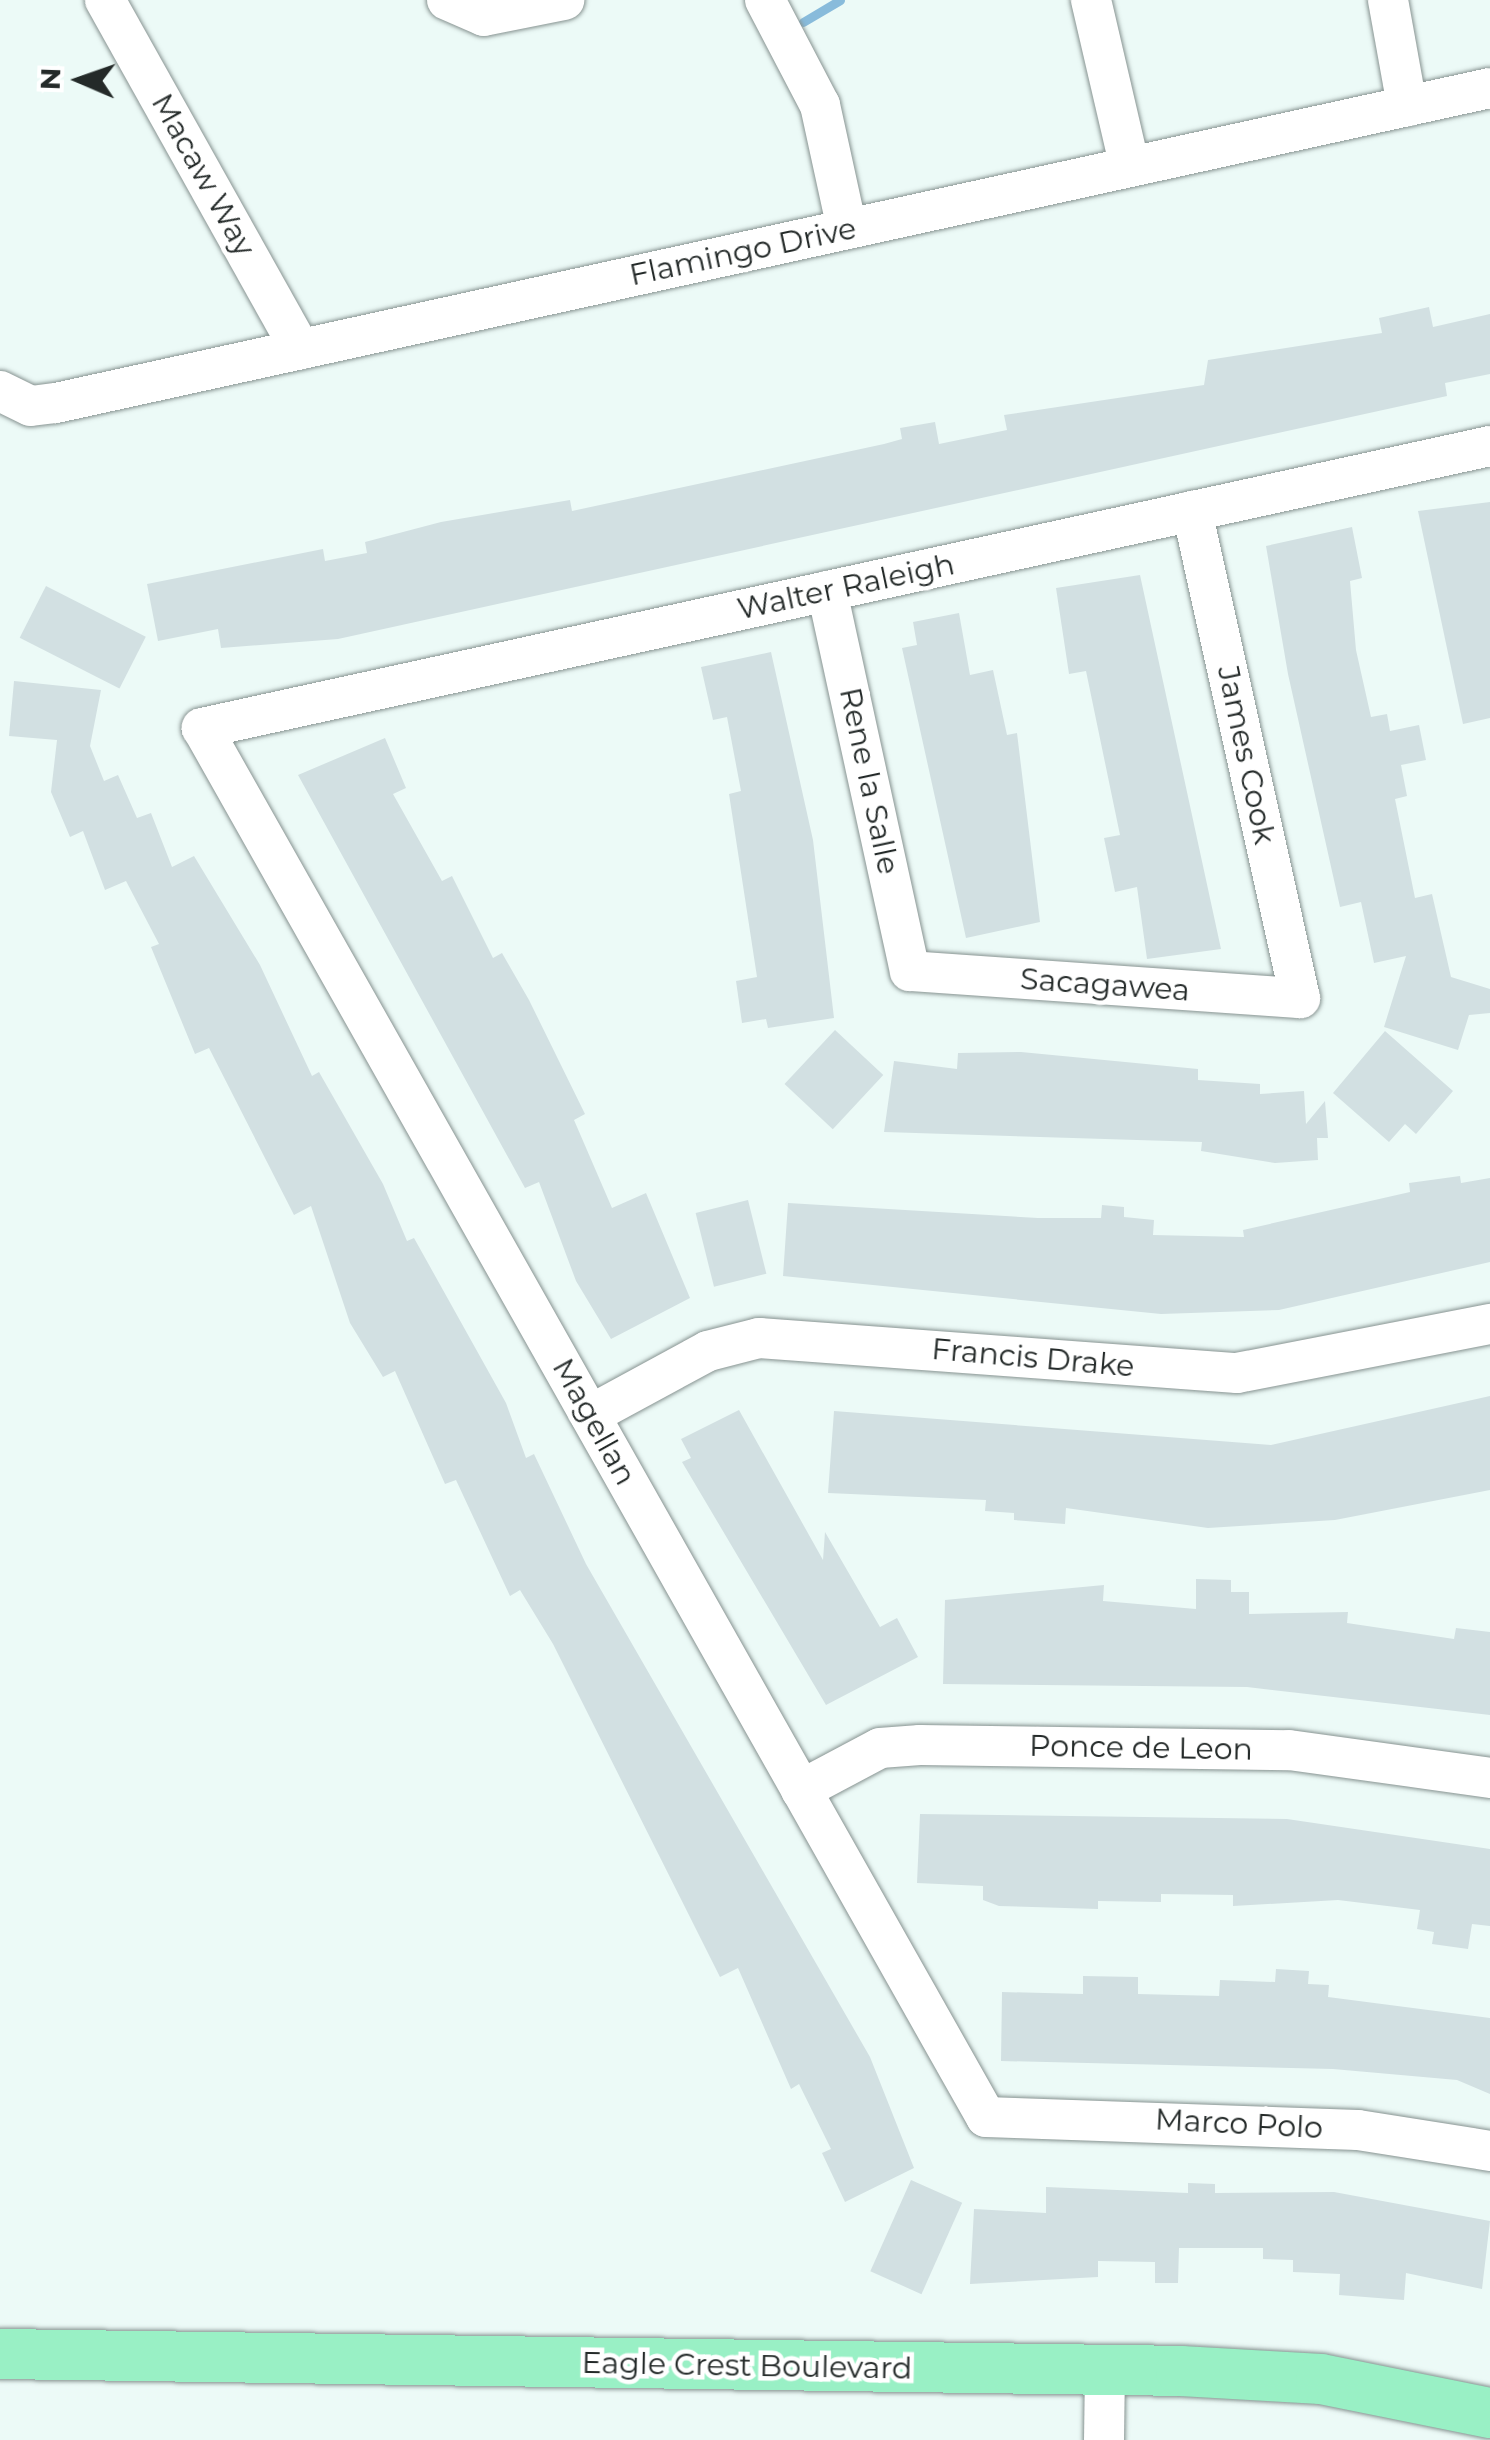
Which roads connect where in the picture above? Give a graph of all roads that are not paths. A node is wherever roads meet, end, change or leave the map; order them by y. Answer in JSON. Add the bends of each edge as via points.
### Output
{"nodes":[{"id":1,"x":105,"y":0,"type":"edge"},
{"id":2,"x":447,"y":0,"type":"edge"},
{"id":3,"x":564,"y":0,"type":"edge"},
{"id":4,"x":765,"y":0,"type":"edge"},
{"id":5,"x":1092,"y":0,"type":"edge"},
{"id":6,"x":1388,"y":0,"type":"edge"},
{"id":7,"x":1490,"y":88,"type":"edge"},
{"id":8,"x":1407,"y":106,"type":"junction"},
{"id":9,"x":1130,"y":167,"type":"junction"},
{"id":10,"x":847,"y":229,"type":"junction"},
{"id":11,"x":300,"y":349,"type":"junction"},
{"id":12,"x":0,"y":391,"type":"edge"},
{"id":13,"x":1490,"y":446,"type":"edge"},
{"id":14,"x":1192,"y":512,"type":"junction"},
{"id":15,"x":828,"y":591,"type":"junction"},
{"id":16,"x":202,"y":728,"type":"joint"},
{"id":17,"x":910,"y":971,"type":"joint"},
{"id":18,"x":1300,"y":998,"type":"joint"},
{"id":19,"x":1490,"y":1324,"type":"edge"},
{"id":20,"x":590,"y":1415,"type":"junction"},
{"id":21,"x":1490,"y":1778,"type":"edge"},
{"id":22,"x":802,"y":1790,"type":"junction"},
{"id":23,"x":986,"y":2117,"type":"joint"},
{"id":24,"x":1490,"y":2150,"type":"edge"},
{"id":25,"x":0,"y":2354,"type":"edge"},
{"id":26,"x":1105,"y":2370,"type":"junction"},
{"id":27,"x":1490,"y":2413,"type":"edge"},
{"id":28,"x":1104,"y":2440,"type":"edge"}],
"edges":[{"from":1,"to":11,"type":"street","name":"Macaw Way"},
{"from":2,"to":3,"type":"street","via":[[484,16]]},
{"from":4,"to":10,"type":"street","via":[[820,105]]},
{"from":5,"to":9,"type":"street"},
{"from":6,"to":8,"type":"street"},
{"from":7,"to":8,"type":"street","name":"Flamingo Drive"},
{"from":8,"to":9,"type":"street","name":"Flamingo Drive"},
{"from":9,"to":10,"type":"street","name":"Flamingo Drive"},
{"from":10,"to":11,"type":"street","name":"Flamingo Drive"},
{"from":11,"to":12,"type":"street","name":"Flamingo Drive","via":[[56,403],[31,406]]},
{"from":13,"to":14,"type":"street","name":"Walter Raleigh"},
{"from":14,"to":15,"type":"street","name":"Walter Raleigh"},
{"from":14,"to":18,"type":"street","name":"James Cook"},
{"from":15,"to":16,"type":"street","name":"Walter Raleigh"},
{"from":15,"to":17,"type":"street","name":"Rene la Salle"},
{"from":16,"to":20,"type":"street","name":"Magellan"},
{"from":17,"to":18,"type":"street","name":"Sacagawea"},
{"from":19,"to":20,"type":"street","name":"Francis Drake","via":[[1237,1372],[759,1338],[708,1351]]},
{"from":20,"to":22,"type":"street","name":"Magellan"},
{"from":21,"to":22,"type":"street","name":"Ponce de Leon","via":[[1289,1750],[920,1745],[880,1748]]},
{"from":22,"to":23,"type":"street","name":"Magellan"},
{"from":23,"to":24,"type":"street","name":"Marco Polo","via":[[1358,2130]]},
{"from":25,"to":26,"type":"main road","name":"Eagle Crest Boulevard"},
{"from":26,"to":27,"type":"main road","name":"Eagle Crest Boulevard","via":[[1321,2379]]},
{"from":26,"to":28,"type":"street"}]}
